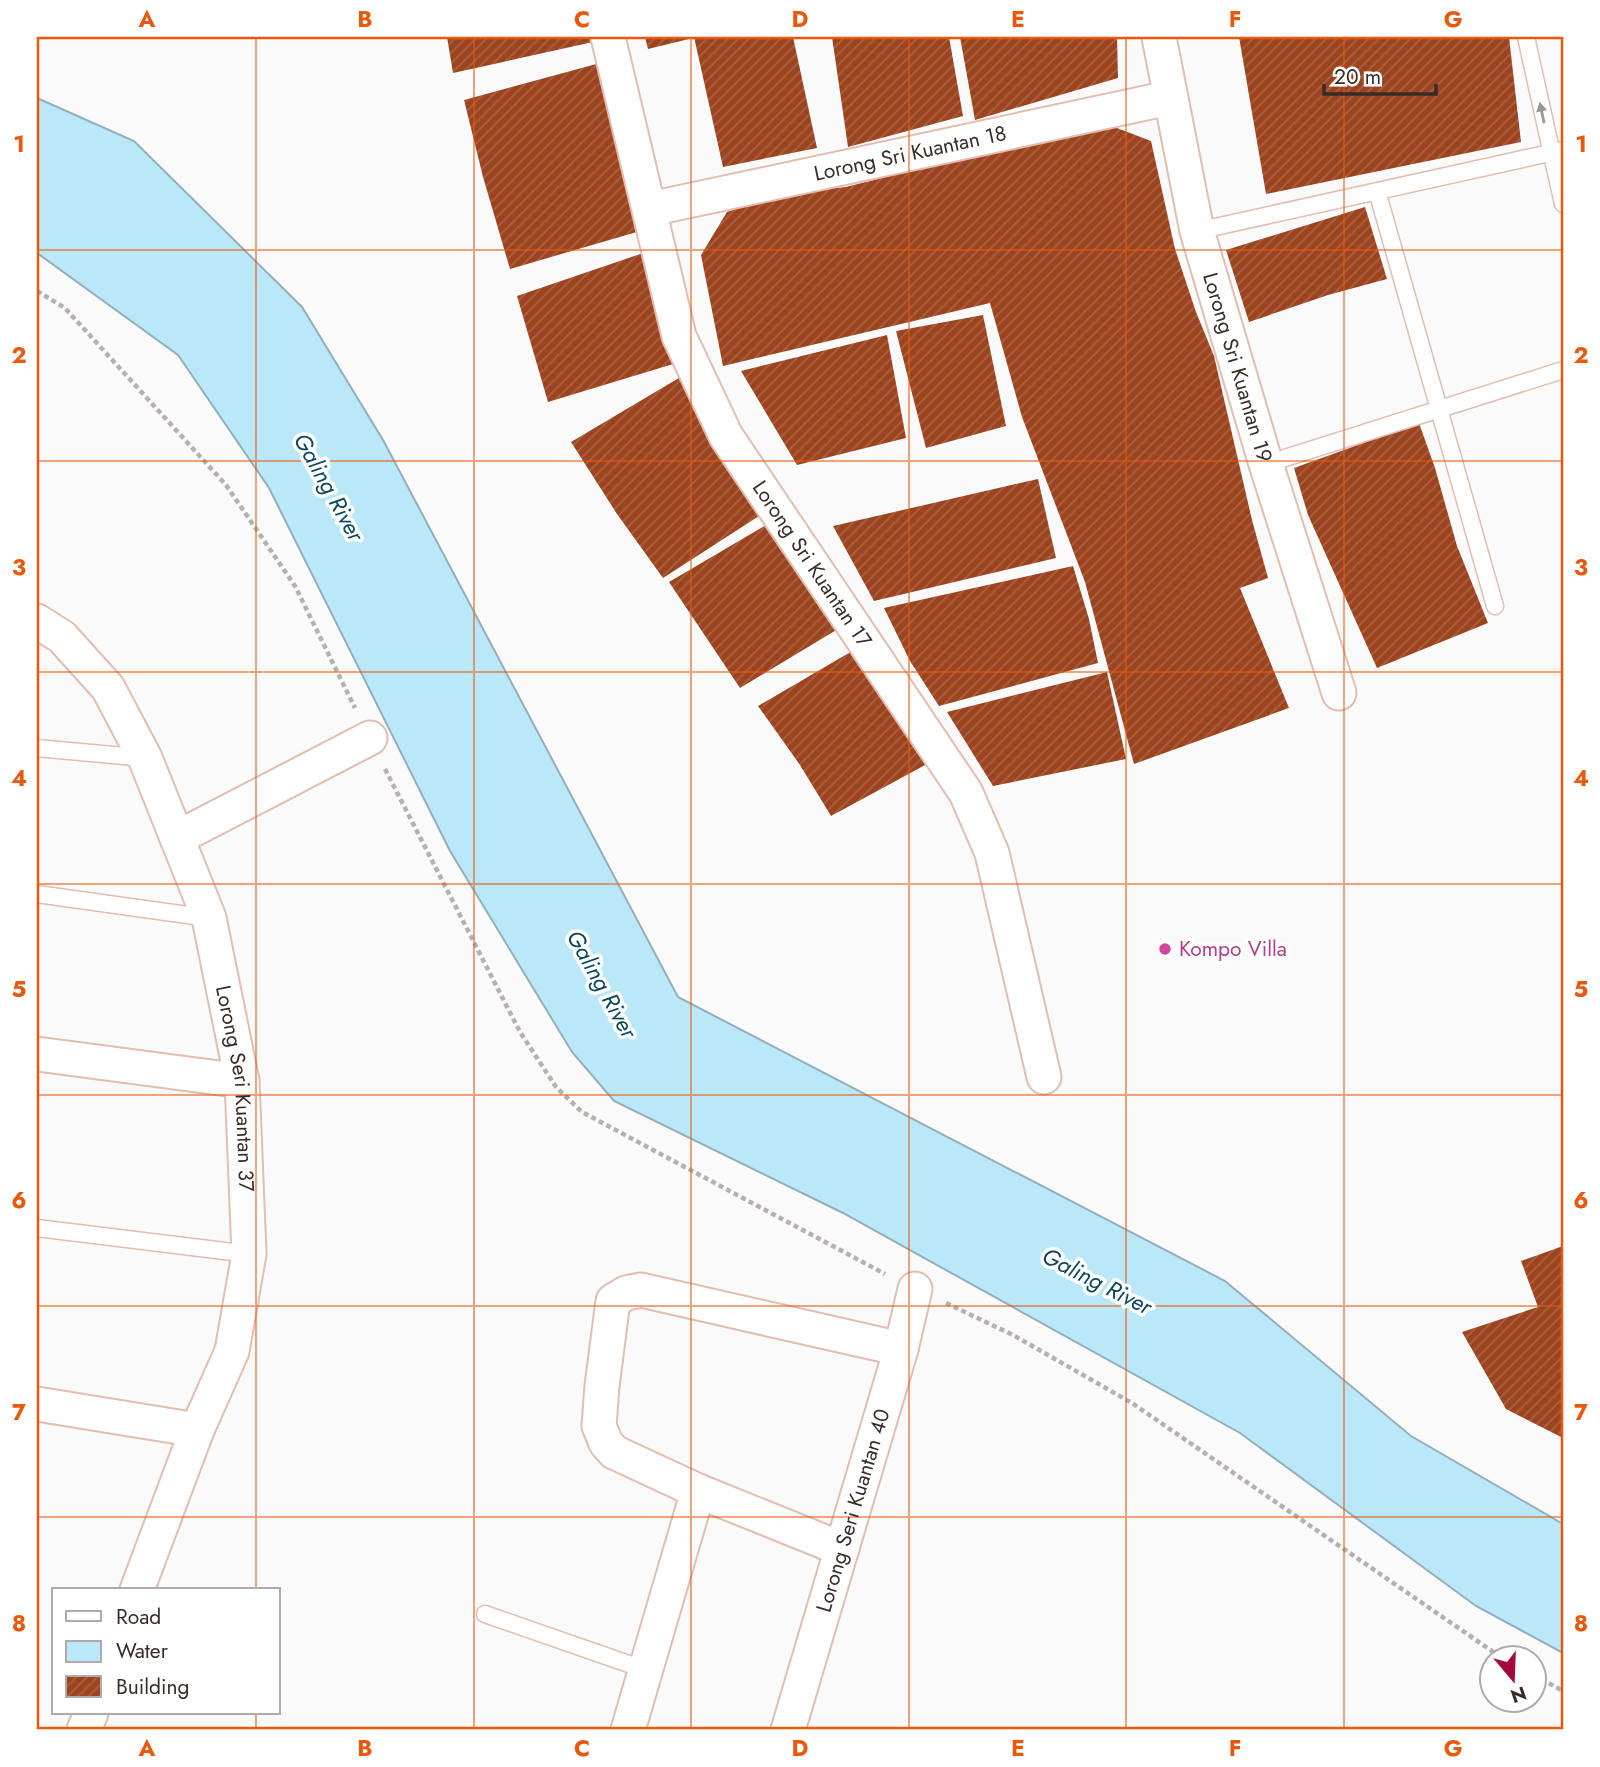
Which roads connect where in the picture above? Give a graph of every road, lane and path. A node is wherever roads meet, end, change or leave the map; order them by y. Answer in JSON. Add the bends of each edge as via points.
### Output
{"nodes":[{"id":1,"x":608,"y":37,"type":"edge"},
{"id":2,"x":1158,"y":37,"type":"edge"},
{"id":3,"x":1526,"y":37,"type":"edge"},
{"id":4,"x":1169,"y":98,"type":"junction"},
{"id":5,"x":1557,"y":152,"type":"edge"},
{"id":6,"x":1377,"y":191,"type":"junction"},
{"id":7,"x":1563,"y":204,"type":"edge"},
{"id":8,"x":650,"y":209,"type":"junction"},
{"id":9,"x":1197,"y":232,"type":"junction"},
{"id":10,"x":37,"y":291,"type":"edge"},
{"id":11,"x":1563,"y":370,"type":"edge"},
{"id":12,"x":1439,"y":409,"type":"junction"},
{"id":13,"x":1266,"y":464,"type":"junction"},
{"id":14,"x":1495,"y":606,"type":"dead end"},
{"id":15,"x":37,"y":621,"type":"edge"},
{"id":16,"x":1339,"y":693,"type":"dead end"},
{"id":17,"x":370,"y":738,"type":"junction"},
{"id":18,"x":37,"y":748,"type":"edge"},
{"id":19,"x":145,"y":758,"type":"junction"},
{"id":20,"x":177,"y":838,"type":"junction"},
{"id":21,"x":37,"y":894,"type":"edge"},
{"id":22,"x":209,"y":918,"type":"junction"},
{"id":23,"x":37,"y":1054,"type":"edge"},
{"id":24,"x":1044,"y":1077,"type":"dead end"},
{"id":25,"x":242,"y":1081,"type":"junction"},
{"id":26,"x":37,"y":1227,"type":"edge"},
{"id":27,"x":249,"y":1254,"type":"junction"},
{"id":28,"x":915,"y":1289,"type":"junction"},
{"id":29,"x":901,"y":1349,"type":"junction"},
{"id":30,"x":37,"y":1404,"type":"edge"},
{"id":31,"x":197,"y":1430,"type":"junction"},
{"id":32,"x":698,"y":1491,"type":"junction"},
{"id":33,"x":842,"y":1549,"type":"junction"},
{"id":34,"x":138,"y":1588,"type":"edge"},
{"id":35,"x":485,"y":1614,"type":"dead end"},
{"id":36,"x":1482,"y":1644,"type":"edge"},
{"id":37,"x":646,"y":1670,"type":"junction"},
{"id":38,"x":628,"y":1730,"type":"edge"},
{"id":39,"x":789,"y":1730,"type":"edge"}],
"edges":[{"from":1,"to":8,"type":"street","name":"Lorong Sri Kuantan 17"},
{"from":2,"to":4,"type":"street","name":"Lorong Sri Kuantan 19"},
{"from":5,"to":3,"type":"lane","one_way":true},
{"from":4,"to":8,"type":"street","name":"Lorong Sri Kuantan 18"},
{"from":4,"to":9,"type":"street","name":"Lorong Sri Kuantan 19"},
{"from":5,"to":6,"type":"lane"},
{"from":5,"to":7,"type":"lane"},
{"from":6,"to":9,"type":"lane"},
{"from":6,"to":12,"type":"lane"},
{"from":8,"to":24,"type":"street","name":"Lorong Sri Kuantan 17","via":[[680,337],[726,436],[966,793],[992,853]]},
{"from":9,"to":13,"type":"street","name":"Lorong Sri Kuantan 19"},
{"from":10,"to":17,"type":"path","via":[[65,308],[226,485],[295,586]]},
{"from":11,"to":12,"type":"lane"},
{"from":12,"to":13,"type":"lane"},
{"from":12,"to":14,"type":"lane"},
{"from":13,"to":16,"type":"street","name":"Lorong Sri Kuantan 19"},
{"from":15,"to":19,"type":"street","name":"Lorong Seri Kuantan 37","via":[[62,637],[108,688]]},
{"from":17,"to":20,"type":"street"},
{"from":17,"to":28,"type":"path","via":[[520,1032],[556,1087],[582,1112],[634,1142]]},
{"from":18,"to":19,"type":"lane"},
{"from":19,"to":20,"type":"street","name":"Lorong Seri Kuantan 37"},
{"from":20,"to":22,"type":"street","name":"Lorong Seri Kuantan 37"},
{"from":21,"to":22,"type":"lane"},
{"from":22,"to":25,"type":"street","name":"Lorong Seri Kuantan 37"},
{"from":23,"to":25,"type":"street"},
{"from":25,"to":27,"type":"street","name":"Lorong Seri Kuantan 37"},
{"from":26,"to":27,"type":"lane"},
{"from":27,"to":31,"type":"street","name":"Lorong Seri Kuantan 37","via":[[232,1351]]},
{"from":28,"to":29,"type":"street","name":"Lorong Seri Kuantan 40"},
{"from":28,"to":36,"type":"path","via":[[1013,1335],[1132,1403]]},
{"from":29,"to":32,"type":"street","via":[[641,1290],[613,1301],[599,1426],[606,1443],[614,1452]]},
{"from":29,"to":33,"type":"street","name":"Lorong Seri Kuantan 40"},
{"from":30,"to":31,"type":"street"},
{"from":31,"to":34,"type":"street","name":"Lorong Seri Kuantan 37"},
{"from":32,"to":33,"type":"street"},
{"from":32,"to":37,"type":"street"},
{"from":33,"to":39,"type":"street","name":"Lorong Seri Kuantan 40"},
{"from":35,"to":37,"type":"lane"},
{"from":37,"to":38,"type":"street"}]}
